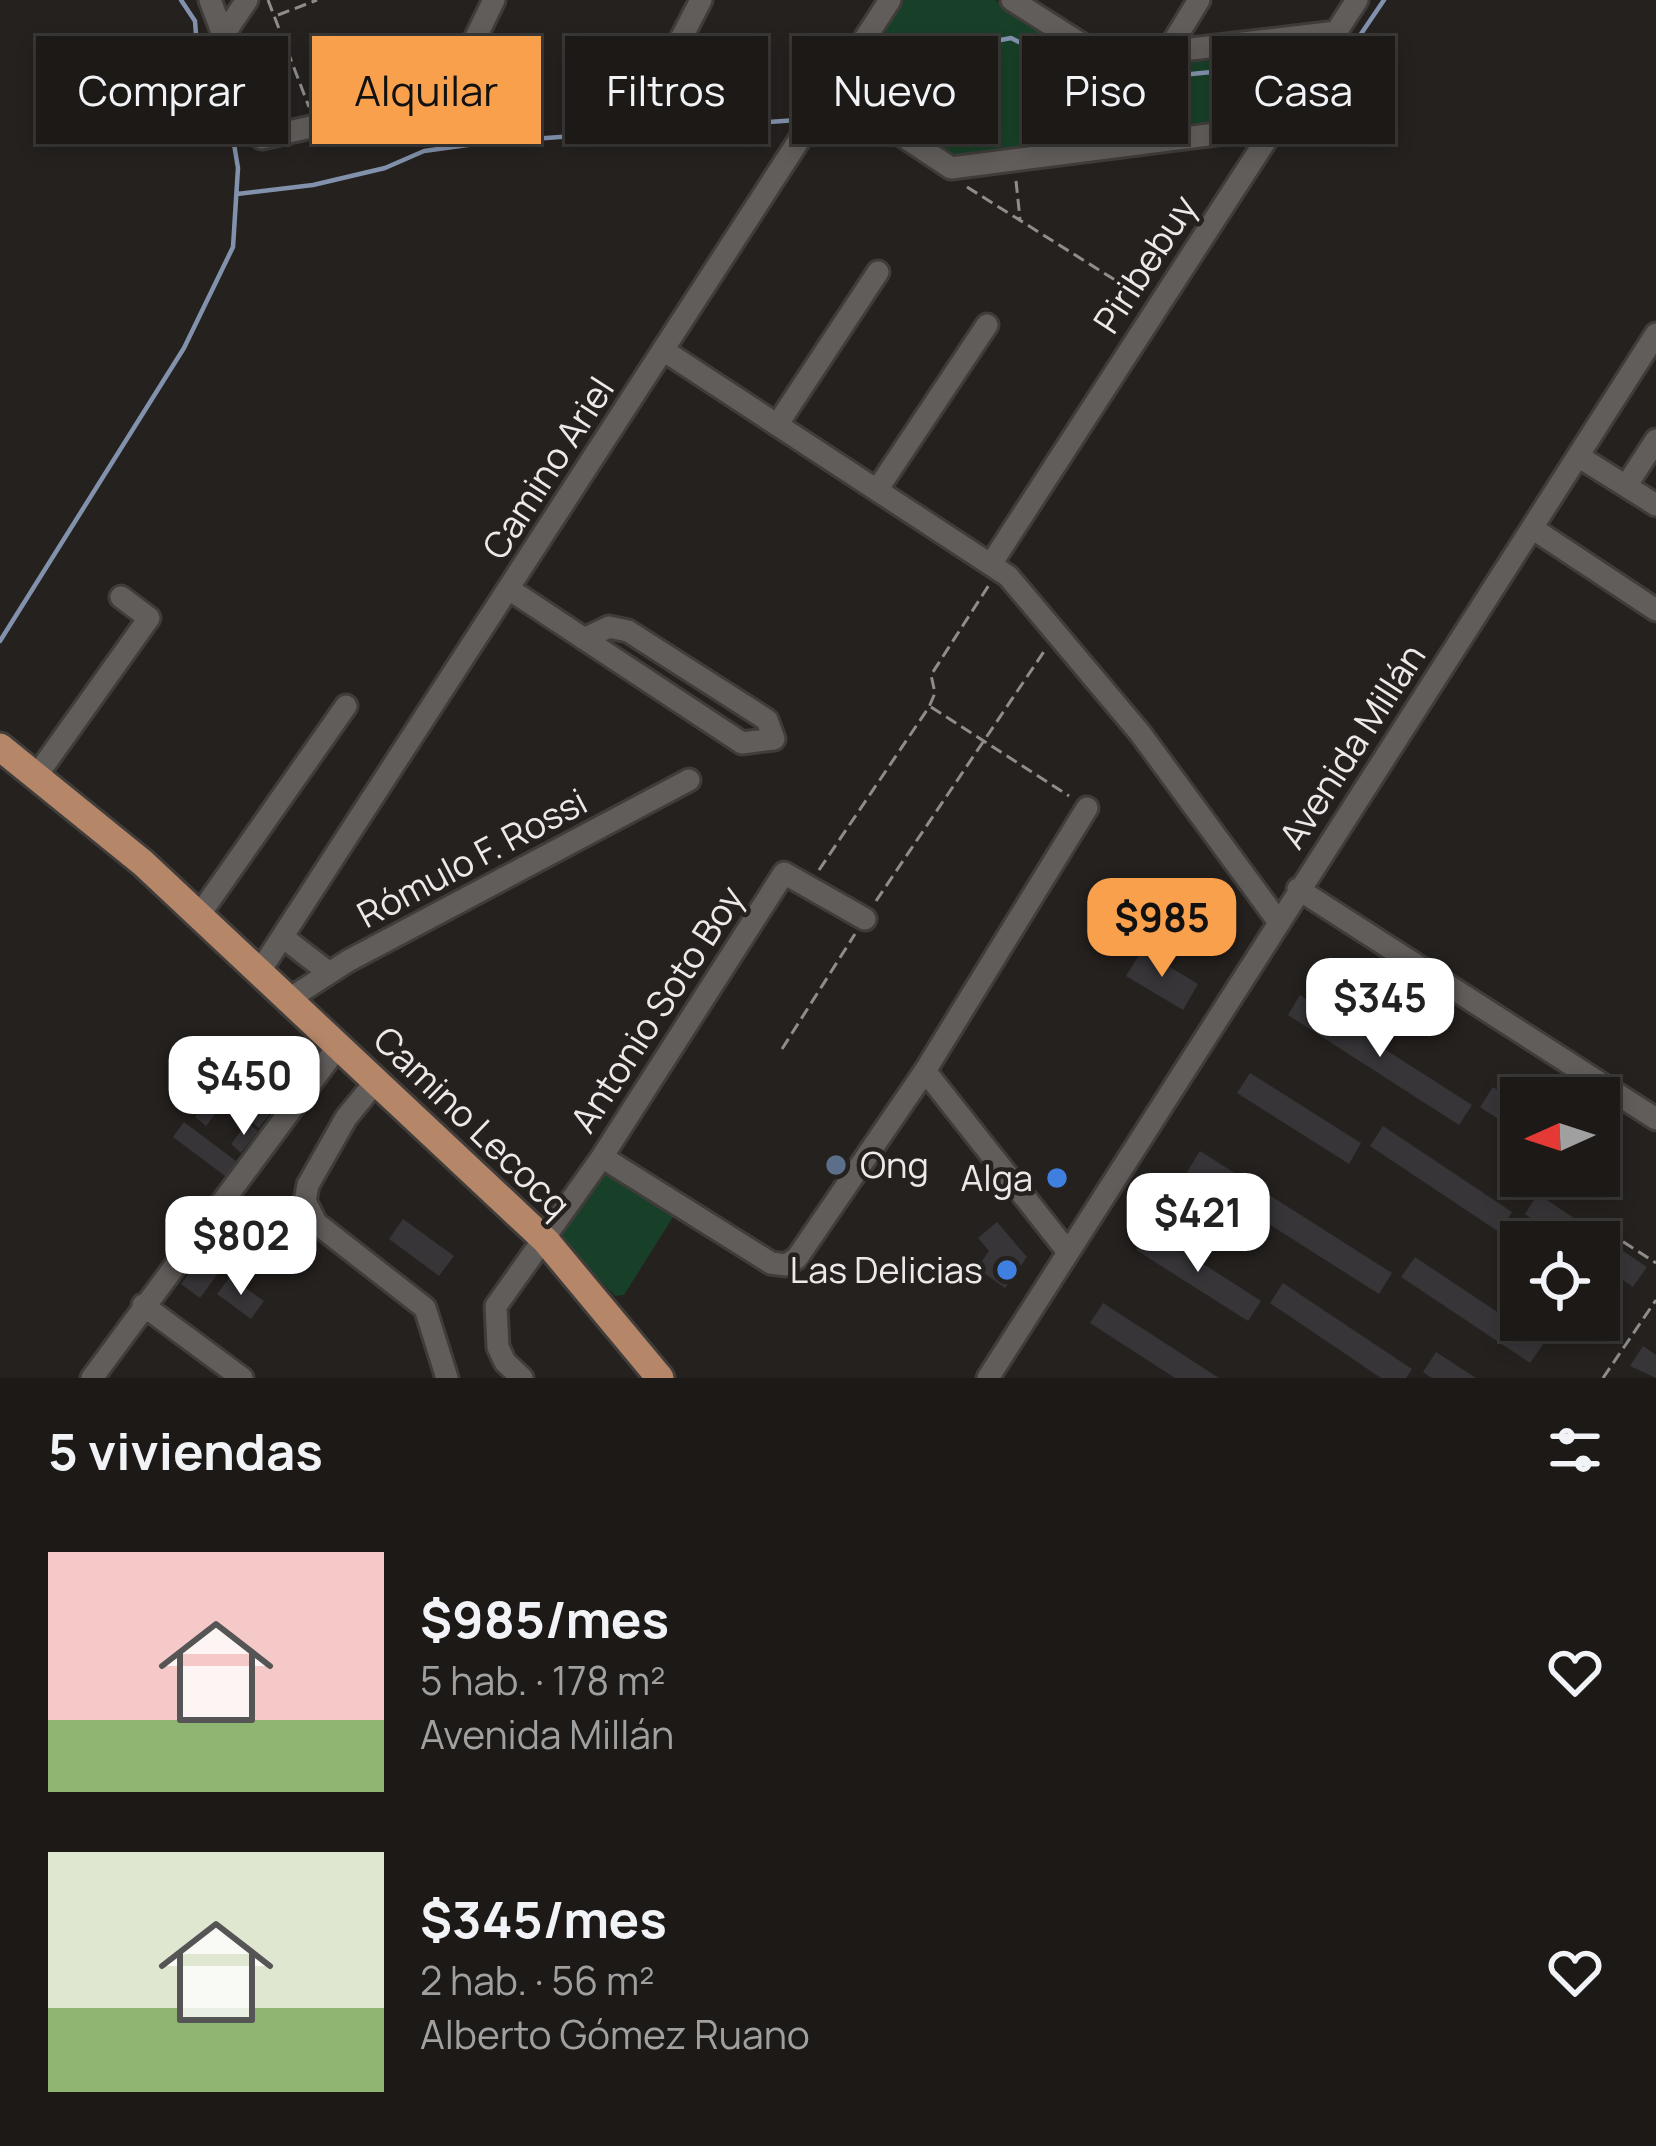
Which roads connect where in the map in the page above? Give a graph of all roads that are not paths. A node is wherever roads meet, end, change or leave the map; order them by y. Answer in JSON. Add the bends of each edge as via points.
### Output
{"nodes":[{"id":1,"x":210,"y":0,"type":"edge"},
{"id":2,"x":247,"y":0,"type":"edge"},
{"id":3,"x":494,"y":0,"type":"edge"},
{"id":4,"x":701,"y":0,"type":"edge"},
{"id":5,"x":890,"y":0,"type":"edge"},
{"id":6,"x":1012,"y":0,"type":"edge"},
{"id":7,"x":1199,"y":0,"type":"edge"},
{"id":8,"x":1357,"y":0,"type":"edge"},
{"id":9,"x":1337,"y":32,"type":"junction"},
{"id":10,"x":224,"y":34,"type":"junction"},
{"id":11,"x":682,"y":36,"type":"edge"},
{"id":12,"x":867,"y":36,"type":"edge"},
{"id":13,"x":1070,"y":36,"type":"edge"},
{"id":14,"x":1177,"y":36,"type":"edge"},
{"id":15,"x":1334,"y":36,"type":"edge"},
{"id":16,"x":1188,"y":50,"type":"edge"},
{"id":17,"x":1212,"y":135,"type":"edge"},
{"id":18,"x":796,"y":144,"type":"edge"},
{"id":19,"x":915,"y":144,"type":"edge"},
{"id":20,"x":1262,"y":144,"type":"edge"},
{"id":21,"x":878,"y":272,"type":"dead end"},
{"id":22,"x":987,"y":325,"type":"dead end"},
{"id":23,"x":1656,"y":334,"type":"edge"},
{"id":24,"x":663,"y":350,"type":"junction"},
{"id":25,"x":777,"y":425,"type":"junction"},
{"id":26,"x":1656,"y":440,"type":"edge"},
{"id":27,"x":1579,"y":456,"type":"junction"},
{"id":28,"x":1627,"y":486,"type":"junction"},
{"id":29,"x":877,"y":490,"type":"junction"},
{"id":30,"x":1656,"y":505,"type":"edge"},
{"id":31,"x":1532,"y":528,"type":"junction"},
{"id":32,"x":991,"y":564,"type":"junction"},
{"id":33,"x":509,"y":589,"type":"junction"},
{"id":34,"x":121,"y":597,"type":"dead end"},
{"id":35,"x":1656,"y":610,"type":"edge"},
{"id":36,"x":584,"y":639,"type":"junction"},
{"id":37,"x":346,"y":706,"type":"dead end"},
{"id":38,"x":0,"y":747,"type":"edge"},
{"id":39,"x":37,"y":775,"type":"junction"},
{"id":40,"x":689,"y":780,"type":"dead end"},
{"id":41,"x":1087,"y":808,"type":"road end"},
{"id":42,"x":1298,"y":889,"type":"junction"},
{"id":43,"x":200,"y":914,"type":"junction"},
{"id":44,"x":865,"y":919,"type":"road end"},
{"id":45,"x":1278,"y":921,"type":"junction"},
{"id":46,"x":284,"y":938,"type":"junction"},
{"id":47,"x":260,"y":971,"type":"junction"},
{"id":48,"x":328,"y":972,"type":"junction"},
{"id":49,"x":290,"y":999,"type":"junction"},
{"id":50,"x":339,"y":1046,"type":"junction"},
{"id":51,"x":925,"y":1071,"type":"junction"},
{"id":52,"x":377,"y":1080,"type":"junction"},
{"id":53,"x":1656,"y":1119,"type":"edge"},
{"id":54,"x":602,"y":1157,"type":"junction"},
{"id":55,"x":546,"y":1241,"type":"junction"},
{"id":56,"x":1067,"y":1252,"type":"junction"},
{"id":57,"x":143,"y":1305,"type":"junction"},
{"id":58,"x":234,"y":1376,"type":"edge"},
{"id":59,"x":92,"y":1378,"type":"edge"},
{"id":60,"x":447,"y":1378,"type":"edge"},
{"id":61,"x":522,"y":1378,"type":"edge"},
{"id":62,"x":660,"y":1378,"type":"edge"},
{"id":63,"x":988,"y":1378,"type":"edge"}],
"edges":[{"from":1,"to":10,"type":"street"},
{"from":2,"to":10,"type":"street"},
{"from":3,"to":10,"type":"street","via":[[452,86],[262,138]]},
{"from":4,"to":11,"type":"street"},
{"from":5,"to":12,"type":"street","name":"Camino Ariel"},
{"from":6,"to":13,"type":"street"},
{"from":7,"to":14,"type":"street"},
{"from":8,"to":9,"type":"street","name":"Piribebuy"},
{"from":9,"to":15,"type":"street","name":"Piribebuy"},
{"from":9,"to":16,"type":"street"},
{"from":17,"to":19,"type":"street","via":[[951,168]]},
{"from":18,"to":24,"type":"street","name":"Camino Ariel"},
{"from":20,"to":32,"type":"street","name":"Piribebuy"},
{"from":21,"to":25,"type":"street"},
{"from":22,"to":29,"type":"street"},
{"from":23,"to":27,"type":"street","name":"Avenida Millán"},
{"from":24,"to":25,"type":"street"},
{"from":24,"to":33,"type":"street","name":"Camino Ariel"},
{"from":25,"to":29,"type":"street"},
{"from":26,"to":28,"type":"street"},
{"from":27,"to":28,"type":"street"},
{"from":27,"to":31,"type":"street","name":"Avenida Millán"},
{"from":28,"to":30,"type":"street"},
{"from":29,"to":32,"type":"street"},
{"from":31,"to":35,"type":"street"},
{"from":31,"to":42,"type":"street","name":"Avenida Millán"},
{"from":32,"to":45,"type":"street","via":[[1191,799]]},
{"from":33,"to":36,"type":"street"},
{"from":33,"to":46,"type":"street","name":"Camino Ariel"},
{"from":34,"to":39,"type":"street","via":[[149,618]]},
{"from":36,"to":36,"type":"street","via":[[742,743],[774,739],[767,719],[628,631],[608,627]]},
{"from":37,"to":43,"type":"street"},
{"from":38,"to":39,"type":"main road","name":"Camino Lecocq"},
{"from":39,"to":43,"type":"main road","name":"Camino Lecocq"},
{"from":40,"to":48,"type":"street","name":"Rómulo F. Rossi"},
{"from":41,"to":51,"type":"street"},
{"from":42,"to":45,"type":"street","name":"Avenida Millán"},
{"from":42,"to":53,"type":"street"},
{"from":43,"to":47,"type":"main road","name":"Camino Lecocq"},
{"from":44,"to":54,"type":"street","name":"Antonio Soto Boy","via":[[784,873]]},
{"from":45,"to":56,"type":"street","name":"Avenida Millán"},
{"from":46,"to":47,"type":"street","name":"Camino Ariel"},
{"from":46,"to":48,"type":"street"},
{"from":47,"to":49,"type":"main road","name":"Camino Lecocq"},
{"from":48,"to":49,"type":"street","name":"Rómulo F. Rossi"},
{"from":49,"to":50,"type":"main road","name":"Camino Lecocq"},
{"from":50,"to":52,"type":"main road","name":"Camino Lecocq"},
{"from":50,"to":57,"type":"street"},
{"from":51,"to":54,"type":"street","via":[[786,1264],[771,1263]]},
{"from":51,"to":56,"type":"street"},
{"from":52,"to":55,"type":"main road","name":"Camino Lecocq"},
{"from":52,"to":60,"type":"street","via":[[346,1118],[305,1201],[316,1222],[425,1308]]},
{"from":54,"to":55,"type":"street","name":"Antonio Soto Boy"},
{"from":55,"to":61,"type":"street","name":"Antonio Soto Boy","via":[[496,1306],[498,1347]]},
{"from":55,"to":62,"type":"main road","name":"Camino Lecocq"},
{"from":56,"to":63,"type":"street","name":"Avenida Millán"},
{"from":57,"to":58,"type":"street"},
{"from":57,"to":59,"type":"street"}]}
